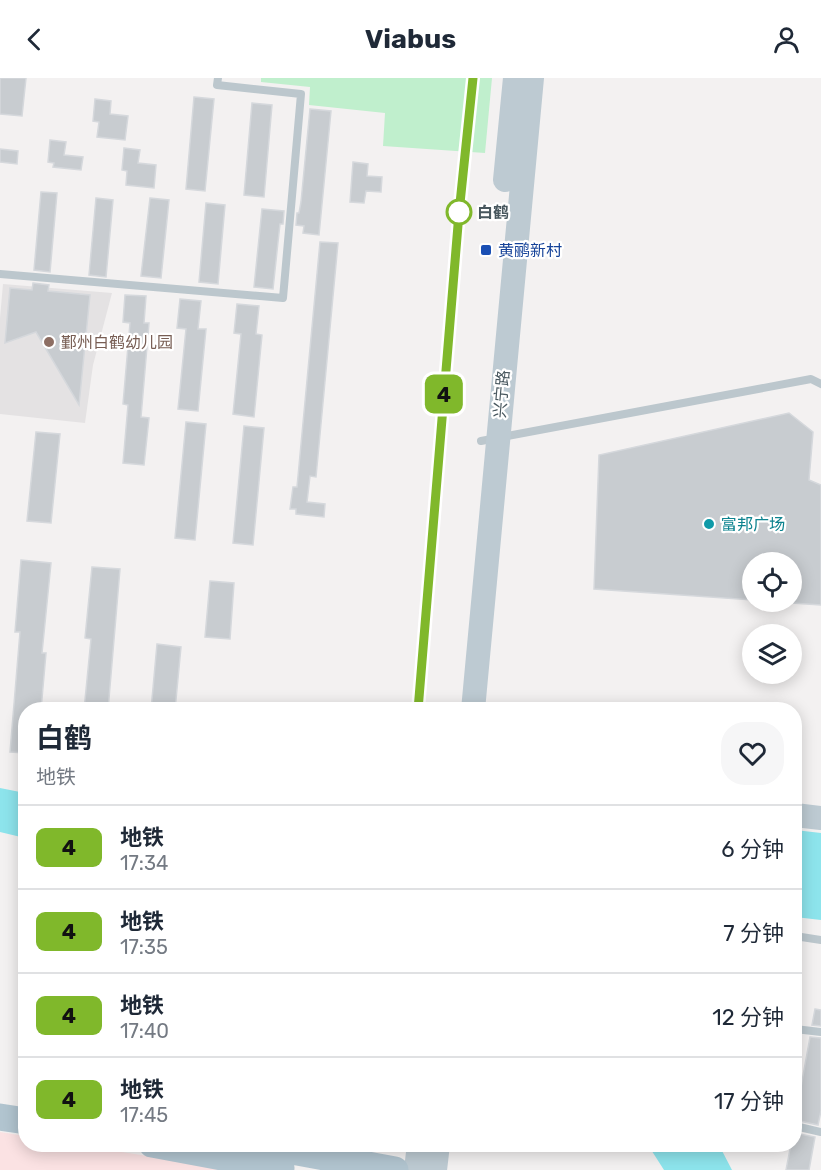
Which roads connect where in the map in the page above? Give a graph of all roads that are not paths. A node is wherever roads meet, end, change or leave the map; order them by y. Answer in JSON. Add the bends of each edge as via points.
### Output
{"nodes":[{"id":1,"x":218,"y":78,"type":"edge"},
{"id":2,"x":515,"y":78,"type":"edge"},
{"id":3,"x":532,"y":78,"type":"edge"},
{"id":4,"x":0,"y":274,"type":"edge"},
{"id":5,"x":821,"y":384,"type":"edge"},
{"id":6,"x":489,"y":439,"type":"junction"},
{"id":7,"x":457,"y":702,"type":"edge"},
{"id":8,"x":473,"y":702,"type":"edge"},
{"id":9,"x":802,"y":816,"type":"edge"},
{"id":10,"x":821,"y":818,"type":"edge"},
{"id":11,"x":802,"y":938,"type":"edge"},
{"id":12,"x":821,"y":940,"type":"edge"},
{"id":13,"x":802,"y":1030,"type":"edge"},
{"id":14,"x":821,"y":1032,"type":"edge"},
{"id":15,"x":0,"y":1098,"type":"edge"},
{"id":16,"x":18,"y":1101,"type":"edge"},
{"id":17,"x":0,"y":1117,"type":"edge"},
{"id":18,"x":18,"y":1120,"type":"edge"},
{"id":19,"x":802,"y":1128,"type":"edge"},
{"id":20,"x":821,"y":1132,"type":"edge"},
{"id":21,"x":195,"y":1152,"type":"edge"},
{"id":22,"x":297,"y":1152,"type":"edge"},
{"id":23,"x":418,"y":1152,"type":"edge"},
{"id":24,"x":437,"y":1152,"type":"edge"},
{"id":25,"x":292,"y":1170,"type":"edge"},
{"id":26,"x":395,"y":1170,"type":"edge"},
{"id":27,"x":416,"y":1170,"type":"edge"},
{"id":28,"x":435,"y":1170,"type":"edge"}],
"edges":[{"from":1,"to":4,"type":"lane","via":[[217,85],[302,93],[283,298]]},
{"from":2,"to":6,"type":"main road","name":"兴宁路"},
{"from":3,"to":6,"type":"main road","name":"兴宁路"},
{"from":5,"to":6,"type":"lane","via":[[811,379]]},
{"from":6,"to":7,"type":"main road","name":"兴宁路"},
{"from":6,"to":8,"type":"main road","name":"兴宁路"},
{"from":9,"to":10,"type":"main road"},
{"from":11,"to":12,"type":"lane"},
{"from":13,"to":14,"type":"lane"},
{"from":15,"to":16,"type":"main road"},
{"from":17,"to":18,"type":"main road"},
{"from":19,"to":20,"type":"lane"},
{"from":21,"to":25,"type":"main road"},
{"from":22,"to":26,"type":"main road"},
{"from":23,"to":27,"type":"main road"},
{"from":24,"to":28,"type":"main road"}]}
